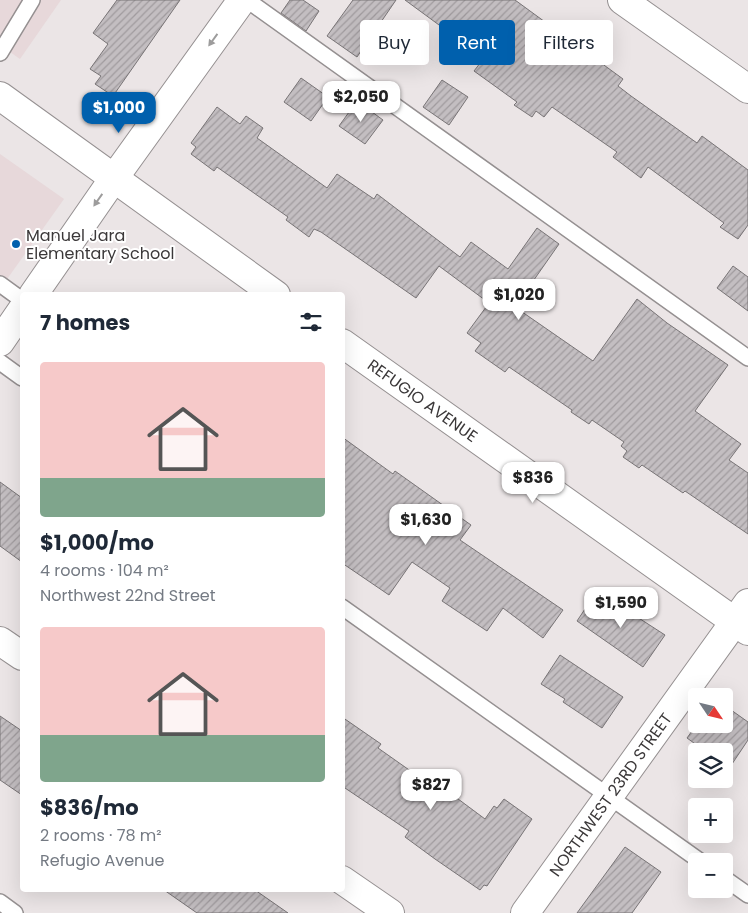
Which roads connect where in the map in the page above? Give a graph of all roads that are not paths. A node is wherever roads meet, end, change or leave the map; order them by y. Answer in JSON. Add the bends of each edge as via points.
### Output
{"nodes":[{"id":1,"x":32,"y":0,"type":"edge"},
{"id":2,"x":242,"y":0,"type":"edge"},
{"id":3,"x":247,"y":0,"type":"edge"},
{"id":4,"x":622,"y":0,"type":"edge"},
{"id":5,"x":0,"y":54,"type":"edge"},
{"id":6,"x":748,"y":90,"type":"edge"},
{"id":7,"x":0,"y":96,"type":"edge"},
{"id":8,"x":114,"y":178,"type":"junction"},
{"id":9,"x":0,"y":284,"type":"edge"},
{"id":10,"x":35,"y":292,"type":"edge"},
{"id":11,"x":272,"y":292,"type":"edge"},
{"id":12,"x":20,"y":299,"type":"edge"},
{"id":13,"x":20,"y":313,"type":"edge"},
{"id":14,"x":0,"y":342,"type":"edge"},
{"id":15,"x":345,"y":345,"type":"edge"},
{"id":16,"x":748,"y":358,"type":"edge"},
{"id":17,"x":0,"y":362,"type":"edge"},
{"id":18,"x":20,"y":377,"type":"edge"},
{"id":19,"x":345,"y":609,"type":"edge"},
{"id":20,"x":743,"y":618,"type":"edge"},
{"id":21,"x":0,"y":641,"type":"edge"},
{"id":22,"x":20,"y":655,"type":"edge"},
{"id":23,"x":608,"y":797,"type":"junction"},
{"id":24,"x":688,"y":853,"type":"edge"},
{"id":25,"x":345,"y":882,"type":"edge"},
{"id":26,"x":733,"y":885,"type":"edge"},
{"id":27,"x":748,"y":896,"type":"edge"},
{"id":28,"x":0,"y":902,"type":"edge"},
{"id":29,"x":15,"y":913,"type":"edge"},
{"id":30,"x":390,"y":913,"type":"edge"},
{"id":31,"x":525,"y":913,"type":"edge"}],
"edges":[{"from":1,"to":5,"type":"lane"},
{"from":2,"to":8,"type":"street","one_way":true},
{"from":3,"to":16,"type":"lane"},
{"from":4,"to":6,"type":"street"},
{"from":7,"to":8,"type":"street"},
{"from":8,"to":10,"type":"street","one_way":true},
{"from":8,"to":11,"type":"street"},
{"from":9,"to":12,"type":"lane"},
{"from":13,"to":14,"type":"street"},
{"from":15,"to":20,"type":"street","name":"REFUGIO AVENUE"},
{"from":17,"to":18,"type":"lane"},
{"from":19,"to":23,"type":"lane"},
{"from":20,"to":23,"type":"street","name":"NORTHWEST 23RD STREET"},
{"from":21,"to":22,"type":"street"},
{"from":23,"to":24,"type":"lane"},
{"from":23,"to":31,"type":"street","name":"NORTHWEST 23RD STREET"},
{"from":25,"to":30,"type":"street"},
{"from":26,"to":27,"type":"lane"},
{"from":28,"to":29,"type":"lane"}]}
